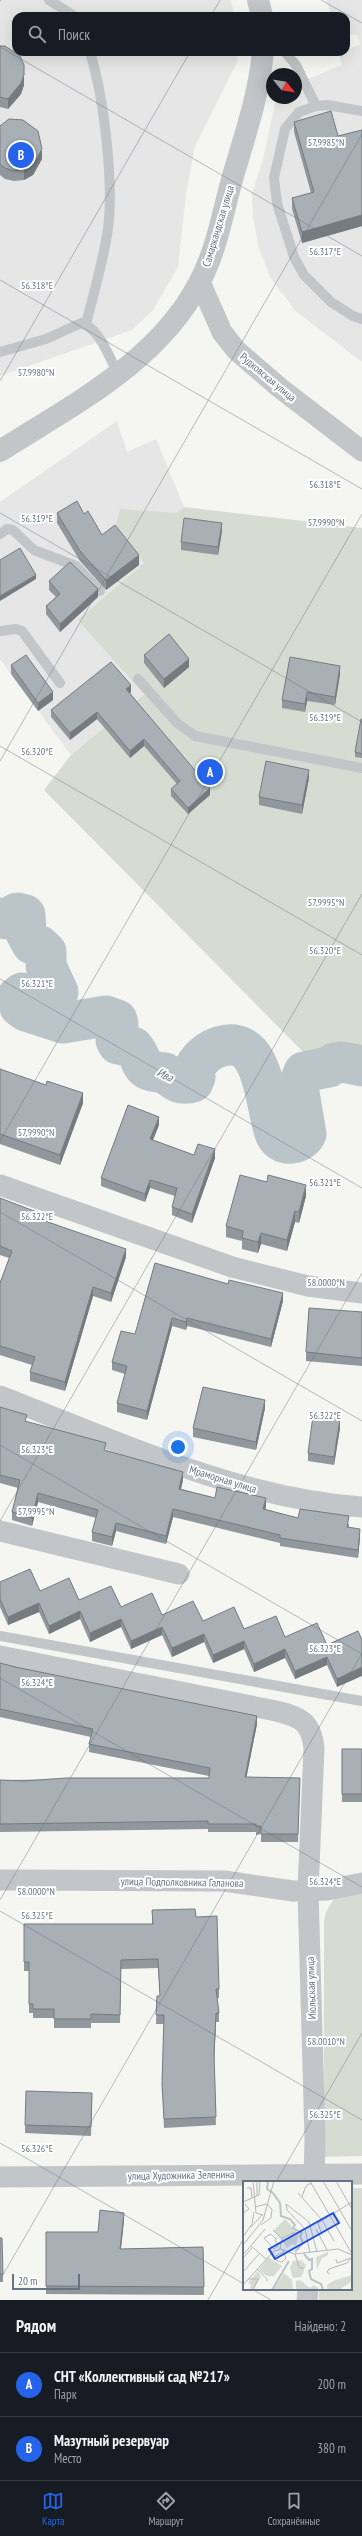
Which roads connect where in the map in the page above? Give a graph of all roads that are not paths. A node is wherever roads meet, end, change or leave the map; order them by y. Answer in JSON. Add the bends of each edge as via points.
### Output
{"nodes":[{"id":1,"x":50,"y":0,"type":"edge"},
{"id":2,"x":258,"y":0,"type":"edge"},
{"id":3,"x":68,"y":12,"type":"edge"},
{"id":4,"x":261,"y":12,"type":"edge"},
{"id":5,"x":91,"y":56,"type":"edge"},
{"id":6,"x":262,"y":56,"type":"edge"},
{"id":7,"x":288,"y":56,"type":"edge"},
{"id":8,"x":316,"y":106,"type":"junction"},
{"id":9,"x":362,"y":111,"type":"edge"},
{"id":10,"x":200,"y":282,"type":"junction"},
{"id":11,"x":362,"y":319,"type":"edge"},
{"id":12,"x":86,"y":324,"type":"junction"},
{"id":13,"x":0,"y":352,"type":"edge"},
{"id":14,"x":118,"y":374,"type":"junction"},
{"id":15,"x":0,"y":451,"type":"edge"},
{"id":16,"x":362,"y":451,"type":"edge"},
{"id":17,"x":0,"y":534,"type":"edge"},
{"id":18,"x":100,"y":591,"type":"dead end"},
{"id":19,"x":0,"y":631,"type":"edge"},
{"id":20,"x":138,"y":679,"type":"dead end"},
{"id":21,"x":60,"y":683,"type":"dead end"},
{"id":22,"x":362,"y":768,"type":"edge"},
{"id":23,"x":0,"y":1185,"type":"edge"},
{"id":24,"x":362,"y":1293,"type":"edge"},
{"id":25,"x":0,"y":1396,"type":"edge"},
{"id":26,"x":362,"y":1507,"type":"edge"},
{"id":27,"x":0,"y":1530,"type":"edge"},
{"id":28,"x":179,"y":1574,"type":"dead end"},
{"id":29,"x":0,"y":1636,"type":"edge"},
{"id":30,"x":0,"y":1656,"type":"edge"},
{"id":31,"x":362,"y":1701,"type":"edge"},
{"id":32,"x":0,"y":1880,"type":"edge"},
{"id":33,"x":362,"y":1883,"type":"edge"},
{"id":34,"x":308,"y":1891,"type":"junction"},
{"id":35,"x":362,"y":2174,"type":"edge"},
{"id":36,"x":0,"y":2178,"type":"edge"},
{"id":37,"x":314,"y":2178,"type":"edge"},
{"id":38,"x":308,"y":2290,"type":"edge"},
{"id":39,"x":307,"y":2300,"type":"edge"}],
"edges":[{"from":1,"to":3,"type":"lane"},
{"from":2,"to":4,"type":"street"},
{"from":5,"to":12,"type":"lane","via":[[96,70],[110,199],[103,258]]},
{"from":6,"to":10,"type":"street","name":"Самаркандская улица","via":[[253,108],[210,257]]},
{"from":7,"to":8,"type":"lane","via":[[296,65]]},
{"from":8,"to":9,"type":"lane","via":[[335,106]]},
{"from":8,"to":11,"type":"lane","via":[[299,112],[285,129],[274,178],[277,203],[294,257],[304,275],[331,302]]},
{"from":10,"to":14,"type":"street","name":"Самаркандская улица","via":[[170,324]]},
{"from":10,"to":16,"type":"street","name":"Рудковская улица","via":[[219,327],[236,350],[280,388]]},
{"from":12,"to":13,"type":"lane","via":[[74,324],[46,338]]},
{"from":12,"to":14,"type":"lane","via":[[96,334]]},
{"from":14,"to":15,"type":"street","name":"Самаркандская улица"},
{"from":17,"to":18,"type":"lane","via":[[7,529],[13,530],[34,550],[76,566]]},
{"from":19,"to":21,"type":"lane","via":[[22,631]]},
{"from":20,"to":22,"type":"lane","via":[[177,723],[195,736]]},
{"from":23,"to":24,"type":"street","via":[[232,1267],[308,1286]]},
{"from":25,"to":26,"type":"street","name":"Мраморная улица","via":[[201,1474],[277,1494]]},
{"from":27,"to":28,"type":"street"},
{"from":29,"to":31,"type":"lane"},
{"from":30,"to":34,"type":"street","name":"Июльская улица","via":[[276,1711],[304,1721],[312,1734],[314,1748]]},
{"from":32,"to":34,"type":"street","name":"улица Подполковника Галанова","via":[[224,1881]]},
{"from":33,"to":34,"type":"street","name":"улица Подполковника Галанова"},
{"from":34,"to":37,"type":"street","name":"Июльская улица"},
{"from":35,"to":37,"type":"street","name":"улица Художника Зеленина"},
{"from":36,"to":37,"type":"street","name":"улица Художника Зеленина"},
{"from":38,"to":39,"type":"street"}]}
